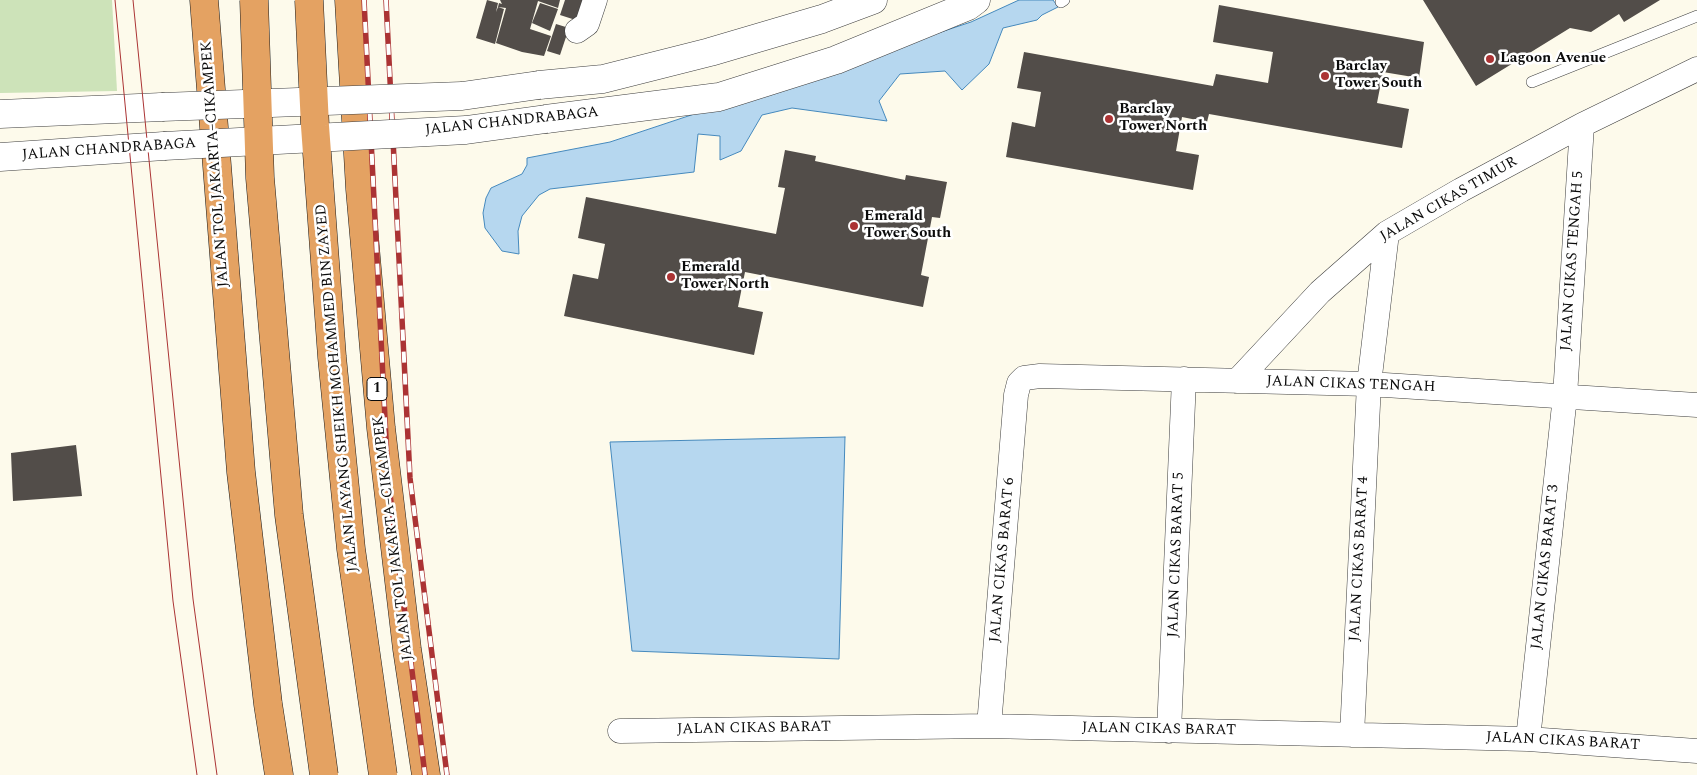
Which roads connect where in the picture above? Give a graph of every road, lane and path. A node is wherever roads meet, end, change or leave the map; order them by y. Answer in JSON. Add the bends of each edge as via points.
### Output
{"nodes":[{"id":1,"x":204,"y":0,"type":"edge"},
{"id":2,"x":254,"y":0,"type":"edge"},
{"id":3,"x":310,"y":0,"type":"edge"},
{"id":4,"x":350,"y":0,"type":"edge"},
{"id":5,"x":595,"y":0,"type":"edge"},
{"id":6,"x":873,"y":0,"type":"edge"},
{"id":7,"x":976,"y":0,"type":"edge"},
{"id":8,"x":1697,"y":16,"type":"edge"},
{"id":9,"x":577,"y":31,"type":"dead end"},
{"id":10,"x":1697,"y":69,"type":"edge"},
{"id":11,"x":1532,"y":82,"type":"dead end"},
{"id":12,"x":0,"y":114,"type":"edge"},
{"id":13,"x":1582,"y":126,"type":"junction"},
{"id":14,"x":0,"y":157,"type":"edge"},
{"id":15,"x":1387,"y":233,"type":"junction"},
{"id":16,"x":1184,"y":379,"type":"junction"},
{"id":17,"x":1237,"y":381,"type":"junction"},
{"id":18,"x":1369,"y":384,"type":"junction"},
{"id":19,"x":1016,"y":395,"type":"joint"},
{"id":20,"x":1565,"y":396,"type":"junction"},
{"id":21,"x":1697,"y":405,"type":"edge"},
{"id":22,"x":989,"y":726,"type":"junction"},
{"id":23,"x":620,"y":730,"type":"dead end"},
{"id":24,"x":1169,"y":731,"type":"junction"},
{"id":25,"x":1352,"y":735,"type":"junction"},
{"id":26,"x":1528,"y":739,"type":"junction"},
{"id":27,"x":1697,"y":750,"type":"edge"},
{"id":28,"x":279,"y":775,"type":"edge"},
{"id":29,"x":324,"y":775,"type":"edge"},
{"id":30,"x":383,"y":775,"type":"edge"},
{"id":31,"x":426,"y":775,"type":"edge"}],
"edges":[{"from":1,"to":28,"type":"highway","name":"JALAN TOL JAKARTA–CIKAMPEK","via":[[240,472]]},
{"from":2,"to":29,"type":"highway","bridge":true,"via":[[260,178],[289,516]]},
{"from":3,"to":30,"type":"highway","name":"JALAN LAYANG SHEIKH MOHAMMED BIN ZAYED","bridge":true,"via":[[315,126],[333,367],[351,549]]},
{"from":4,"to":31,"type":"highway","name":"JALAN TOL JAKARTA–CIKAMPEK","number":"1","via":[[360,189],[380,428]]},
{"from":5,"to":9,"type":"street","via":[[587,24]]},
{"from":6,"to":12,"type":"street","name":"JALAN CHANDRABAGA","bridge":true,"via":[[822,19],[710,52],[603,79],[462,96]]},
{"from":7,"to":14,"type":"street","name":"JALAN CHANDRABAGA","bridge":true,"via":[[836,60],[719,97],[466,130]]},
{"from":8,"to":11,"type":"lane"},
{"from":10,"to":13,"type":"street","name":"JALAN CIKAS TIMUR"},
{"from":13,"to":15,"type":"street","name":"JALAN CIKAS TIMUR"},
{"from":13,"to":20,"type":"street","name":"JALAN CIKAS TENGAH 5"},
{"from":15,"to":17,"type":"street","name":"JALAN CIKAS TIMUR","via":[[1320,292]]},
{"from":15,"to":18,"type":"street","name":"JALAN CIKAS BARAT 4"},
{"from":16,"to":17,"type":"street","name":"JALAN CIKAS TENGAH"},
{"from":16,"to":19,"type":"street","name":"JALAN CIKAS TENGAH","via":[[1033,376],[1019,383]]},
{"from":16,"to":24,"type":"street","name":"JALAN CIKAS BARAT 5"},
{"from":17,"to":18,"type":"street","name":"JALAN CIKAS TENGAH"},
{"from":18,"to":20,"type":"street","name":"JALAN CIKAS TENGAH"},
{"from":18,"to":25,"type":"street","name":"JALAN CIKAS BARAT 4"},
{"from":19,"to":22,"type":"street","name":"JALAN CIKAS BARAT 6"},
{"from":20,"to":21,"type":"street","name":"JALAN CIKAS TENGAH"},
{"from":20,"to":26,"type":"street","name":"JALAN CIKAS BARAT 3"},
{"from":22,"to":23,"type":"street","name":"JALAN CIKAS BARAT"},
{"from":22,"to":24,"type":"street","name":"JALAN CIKAS BARAT"},
{"from":24,"to":25,"type":"street","name":"JALAN CIKAS BARAT"},
{"from":25,"to":26,"type":"street","name":"JALAN CIKAS BARAT"},
{"from":26,"to":27,"type":"street","name":"JALAN CIKAS BARAT"}]}
